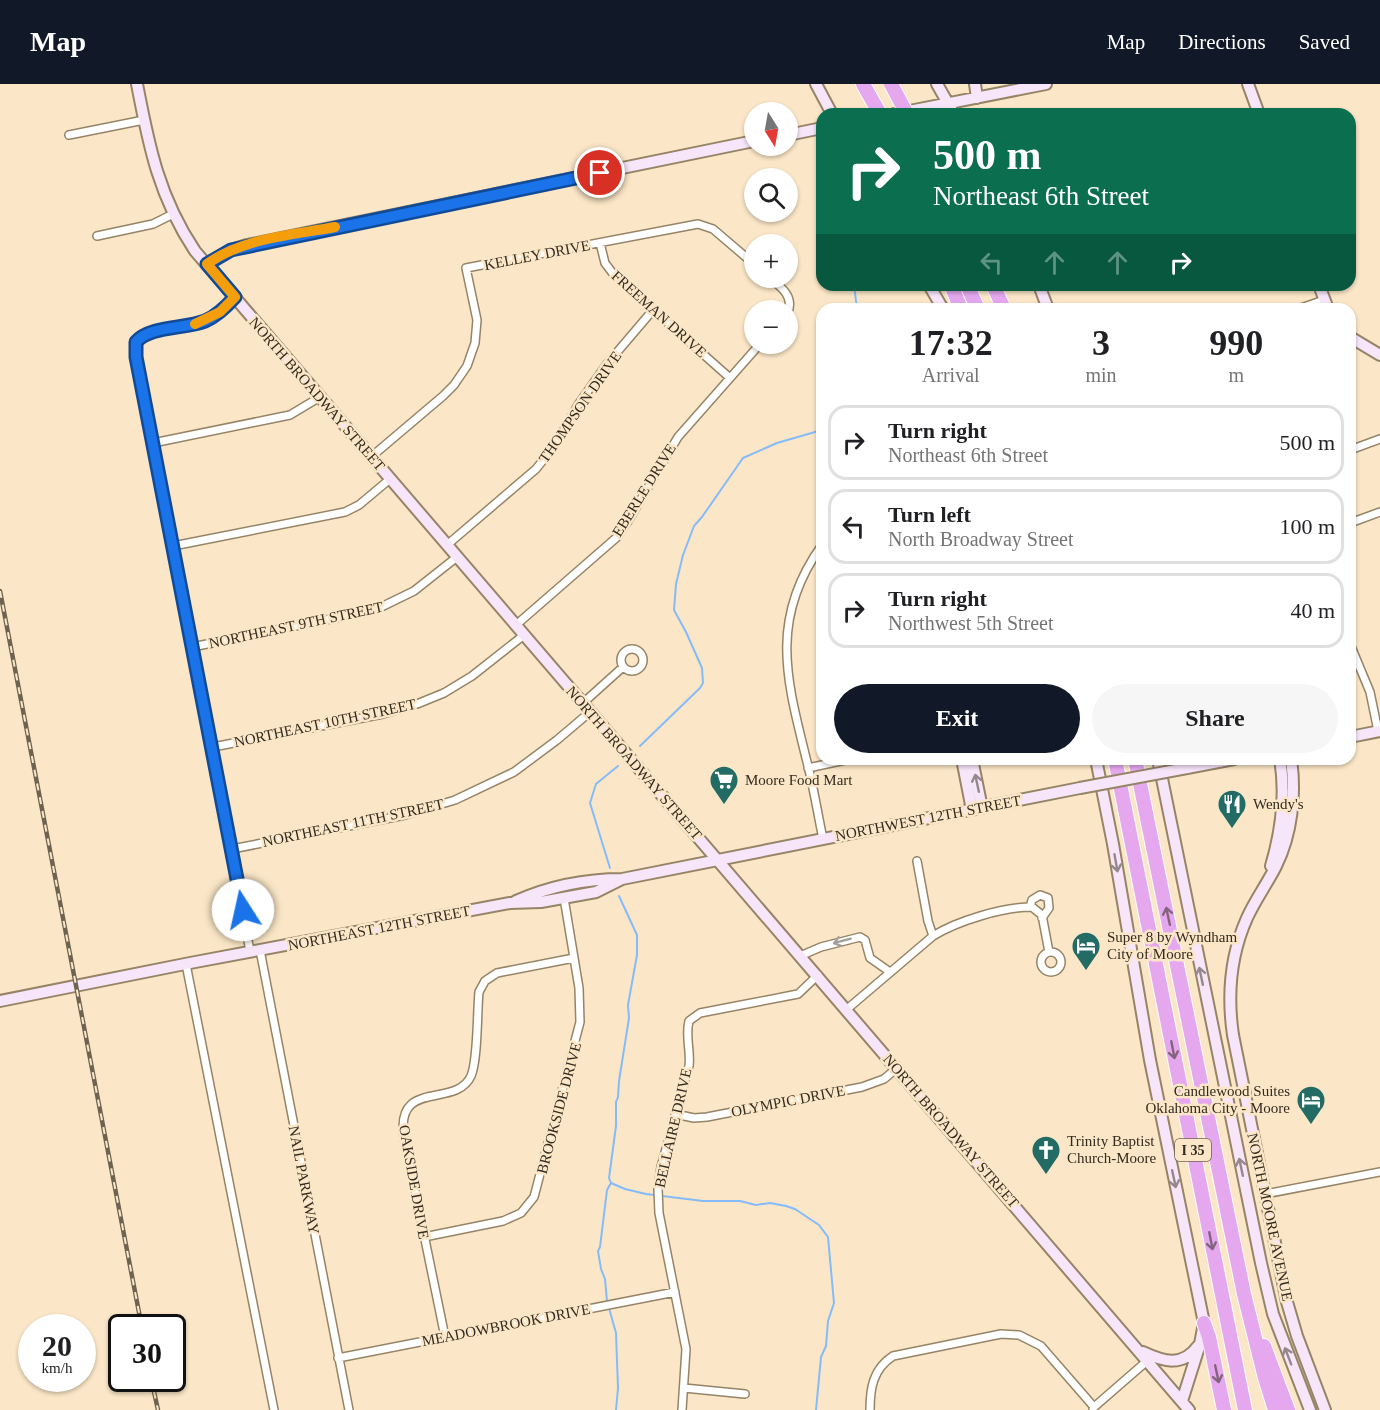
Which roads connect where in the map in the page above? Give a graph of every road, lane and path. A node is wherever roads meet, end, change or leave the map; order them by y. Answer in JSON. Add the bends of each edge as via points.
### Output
{"nodes":[{"id":1,"x":137,"y":84,"type":"edge"},
{"id":2,"x":816,"y":84,"type":"edge"},
{"id":3,"x":891,"y":84,"type":"edge"},
{"id":4,"x":937,"y":84,"type":"edge"},
{"id":5,"x":975,"y":84,"type":"edge"},
{"id":6,"x":1046,"y":84,"type":"edge"},
{"id":7,"x":1248,"y":84,"type":"edge"},
{"id":8,"x":865,"y":86,"type":"edge"},
{"id":9,"x":977,"y":98,"type":"junction"},
{"id":10,"x":829,"y":108,"type":"edge"},
{"id":11,"x":877,"y":108,"type":"edge"},
{"id":12,"x":905,"y":108,"type":"edge"},
{"id":13,"x":950,"y":108,"type":"edge"},
{"id":14,"x":953,"y":108,"type":"edge"},
{"id":15,"x":1257,"y":108,"type":"edge"},
{"id":16,"x":144,"y":120,"type":"junction"},
{"id":17,"x":816,"y":129,"type":"edge"},
{"id":18,"x":798,"y":133,"type":"edge"},
{"id":19,"x":69,"y":135,"type":"dead end"},
{"id":20,"x":744,"y":143,"type":"edge"},
{"id":21,"x":173,"y":214,"type":"junction"},
{"id":22,"x":98,"y":236,"type":"dead end"},
{"id":23,"x":600,"y":243,"type":"junction"},
{"id":24,"x":744,"y":255,"type":"edge"},
{"id":25,"x":207,"y":264,"type":"junction"},
{"id":26,"x":235,"y":297,"type":"junction"},
{"id":27,"x":654,"y":310,"type":"junction"},
{"id":28,"x":1356,"y":341,"type":"edge"},
{"id":29,"x":751,"y":354,"type":"edge"},
{"id":30,"x":1380,"y":355,"type":"edge"},
{"id":31,"x":730,"y":378,"type":"junction"},
{"id":32,"x":320,"y":397,"type":"junction"},
{"id":33,"x":1380,"y":439,"type":"edge"},
{"id":34,"x":153,"y":443,"type":"junction"},
{"id":35,"x":1356,"y":448,"type":"edge"},
{"id":36,"x":371,"y":457,"type":"junction"},
{"id":37,"x":390,"y":479,"type":"junction"},
{"id":38,"x":1380,"y":512,"type":"edge"},
{"id":39,"x":1356,"y":522,"type":"edge"},
{"id":40,"x":447,"y":545,"type":"junction"},
{"id":41,"x":173,"y":546,"type":"junction"},
{"id":42,"x":816,"y":555,"type":"edge"},
{"id":43,"x":457,"y":557,"type":"junction"},
{"id":44,"x":516,"y":625,"type":"junction"},
{"id":45,"x":524,"y":635,"type":"junction"},
{"id":46,"x":192,"y":647,"type":"junction"},
{"id":47,"x":1356,"y":658,"type":"edge"},
{"id":48,"x":624,"y":668,"type":"dead end"},
{"id":49,"x":583,"y":703,"type":"junction"},
{"id":50,"x":591,"y":712,"type":"junction"},
{"id":51,"x":1379,"y":731,"type":"edge"},
{"id":52,"x":1356,"y":736,"type":"edge"},
{"id":53,"x":213,"y":747,"type":"junction"},
{"id":54,"x":822,"y":765,"type":"edge"},
{"id":55,"x":964,"y":765,"type":"edge"},
{"id":56,"x":973,"y":765,"type":"edge"},
{"id":57,"x":1097,"y":765,"type":"edge"},
{"id":58,"x":1116,"y":765,"type":"edge"},
{"id":59,"x":1136,"y":765,"type":"edge"},
{"id":60,"x":1159,"y":765,"type":"edge"},
{"id":61,"x":1202,"y":765,"type":"edge"},
{"id":62,"x":1281,"y":765,"type":"edge"},
{"id":63,"x":1291,"y":765,"type":"edge"},
{"id":64,"x":808,"y":768,"type":"junction"},
{"id":65,"x":977,"y":809,"type":"junction"},
{"id":66,"x":823,"y":839,"type":"junction"},
{"id":67,"x":232,"y":849,"type":"junction"},
{"id":68,"x":717,"y":860,"type":"junction"},
{"id":69,"x":917,"y":861,"type":"dead end"},
{"id":70,"x":622,"y":879,"type":"junction"},
{"id":71,"x":1265,"y":884,"type":"junction"},
{"id":72,"x":558,"y":887,"type":"junction"},
{"id":73,"x":564,"y":898,"type":"junction"},
{"id":74,"x":510,"y":903,"type":"junction"},
{"id":75,"x":1030,"y":907,"type":"junction"},
{"id":76,"x":1042,"y":918,"type":"junction"},
{"id":77,"x":933,"y":936,"type":"junction"},
{"id":78,"x":255,"y":951,"type":"junction"},
{"id":79,"x":1049,"y":952,"type":"dead end"},
{"id":80,"x":800,"y":956,"type":"junction"},
{"id":81,"x":574,"y":958,"type":"junction"},
{"id":82,"x":186,"y":964,"type":"junction"},
{"id":83,"x":890,"y":972,"type":"junction"},
{"id":84,"x":818,"y":975,"type":"junction"},
{"id":85,"x":0,"y":1001,"type":"edge"},
{"id":86,"x":846,"y":1010,"type":"junction"},
{"id":87,"x":897,"y":1068,"type":"junction"},
{"id":88,"x":675,"y":1113,"type":"junction"},
{"id":89,"x":1380,"y":1172,"type":"edge"},
{"id":90,"x":1265,"y":1194,"type":"junction"},
{"id":91,"x":424,"y":1237,"type":"junction"},
{"id":92,"x":675,"y":1292,"type":"junction"},
{"id":93,"x":1244,"y":1294,"type":"junction"},
{"id":94,"x":1204,"y":1323,"type":"junction"},
{"id":95,"x":445,"y":1337,"type":"junction"},
{"id":96,"x":1200,"y":1344,"type":"junction"},
{"id":97,"x":1138,"y":1350,"type":"junction"},
{"id":98,"x":338,"y":1358,"type":"junction"},
{"id":99,"x":1148,"y":1361,"type":"junction"},
{"id":100,"x":684,"y":1388,"type":"junction"},
{"id":101,"x":745,"y":1394,"type":"dead end"},
{"id":102,"x":1186,"y":1406,"type":"edge"},
{"id":103,"x":1092,"y":1408,"type":"edge"},
{"id":104,"x":274,"y":1410,"type":"edge"},
{"id":105,"x":349,"y":1410,"type":"edge"},
{"id":106,"x":682,"y":1410,"type":"edge"},
{"id":107,"x":870,"y":1410,"type":"edge"},
{"id":108,"x":1224,"y":1410,"type":"edge"},
{"id":109,"x":1245,"y":1410,"type":"edge"},
{"id":110,"x":1275,"y":1410,"type":"edge"},
{"id":111,"x":1288,"y":1410,"type":"edge"},
{"id":112,"x":1310,"y":1410,"type":"edge"},
{"id":113,"x":1325,"y":1410,"type":"edge"}],
"edges":[{"from":1,"to":16,"type":"main road","name":"NORTH BROADWAY STREET"},
{"from":2,"to":10,"type":"main road"},
{"from":3,"to":12,"type":"highway","bridge":true},
{"from":4,"to":13,"type":"main road"},
{"from":5,"to":9,"type":"main road"},
{"from":6,"to":9,"type":"main road"},
{"from":7,"to":15,"type":"main road"},
{"from":8,"to":11,"type":"highway"},
{"from":9,"to":14,"type":"main road"},
{"from":16,"to":19,"type":"street"},
{"from":16,"to":21,"type":"main road","name":"NORTH BROADWAY STREET","via":[[155,168]]},
{"from":17,"to":18,"type":"main road"},
{"from":20,"to":25,"type":"main road","via":[[247,245]]},
{"from":21,"to":22,"type":"street","via":[[153,224]]},
{"from":21,"to":25,"type":"main road","name":"NORTH BROADWAY STREET"},
{"from":23,"to":24,"type":"street","name":"KELLEY DRIVE","via":[[698,224],[718,232]]},
{"from":23,"to":27,"type":"street","name":"FREEMAN DRIVE","via":[[608,269]]},
{"from":23,"to":36,"type":"street","name":"KELLEY DRIVE","via":[[466,268],[477,320],[475,344],[467,366],[449,390]]},
{"from":25,"to":26,"type":"main road","name":"NORTH BROADWAY STREET"},
{"from":26,"to":32,"type":"main road","name":"NORTH BROADWAY STREET"},
{"from":26,"to":34,"type":"street","name":"NAIL PARKWAY","via":[[207,320],[138,339],[135,351]]},
{"from":27,"to":31,"type":"street","name":"FREEMAN DRIVE"},
{"from":27,"to":40,"type":"street","name":"THOMPSON DRIVE","via":[[607,364],[536,469]]},
{"from":28,"to":30,"type":"main road"},
{"from":29,"to":31,"type":"street","name":"EBERLE DRIVE"},
{"from":31,"to":44,"type":"street","name":"EBERLE DRIVE","via":[[678,437],[616,538]]},
{"from":32,"to":34,"type":"street","via":[[290,415]]},
{"from":32,"to":36,"type":"main road","name":"NORTH BROADWAY STREET"},
{"from":33,"to":35,"type":"street"},
{"from":34,"to":41,"type":"street","name":"NAIL PARKWAY"},
{"from":36,"to":37,"type":"main road","name":"NORTH BROADWAY STREET"},
{"from":37,"to":40,"type":"main road","name":"NORTH BROADWAY STREET"},
{"from":37,"to":41,"type":"street","via":[[345,512]]},
{"from":38,"to":39,"type":"street"},
{"from":40,"to":43,"type":"main road","name":"NORTH BROADWAY STREET"},
{"from":41,"to":46,"type":"street","name":"NAIL PARKWAY"},
{"from":42,"to":64,"type":"street","via":[[802,579],[788,618],[786,637],[792,703]]},
{"from":43,"to":44,"type":"main road","name":"NORTH BROADWAY STREET"},
{"from":43,"to":46,"type":"street","name":"NORTHEAST 9TH STREET","via":[[414,591],[375,610]]},
{"from":44,"to":45,"type":"main road","name":"NORTH BROADWAY STREET"},
{"from":45,"to":49,"type":"main road","name":"NORTH BROADWAY STREET"},
{"from":45,"to":53,"type":"street","name":"NORTHEAST 10TH STREET","via":[[472,676],[417,704]]},
{"from":46,"to":53,"type":"street","name":"NAIL PARKWAY"},
{"from":47,"to":51,"type":"street","via":[[1370,692]]},
{"from":48,"to":49,"type":"street"},
{"from":49,"to":50,"type":"main road","name":"NORTH BROADWAY STREET"},
{"from":50,"to":67,"type":"street","name":"NORTHEAST 11TH STREET","via":[[514,771],[455,800]]},
{"from":50,"to":68,"type":"main road","name":"NORTH BROADWAY STREET"},
{"from":51,"to":52,"type":"main road"},
{"from":53,"to":67,"type":"street","name":"NAIL PARKWAY"},
{"from":54,"to":64,"type":"street"},
{"from":55,"to":65,"type":"main road"},
{"from":65,"to":56,"type":"main road","one_way":true},
{"from":57,"to":94,"type":"main road","one_way":true,"via":[[1150,1060]]},
{"from":58,"to":109,"type":"highway","number":"I 35","one_way":true},
{"from":93,"to":59,"type":"highway","number":"I 35","one_way":true},
{"from":112,"to":60,"type":"main road","one_way":true,"via":[[1273,1314],[1261,1263]]},
{"from":61,"to":65,"type":"main road","name":"NORTHWEST 12TH STREET","bridge":true},
{"from":62,"to":71,"type":"main road","name":"NORTH MOORE AVENUE","via":[[1283,798]]},
{"from":63,"to":71,"type":"main road","name":"NORTH MOORE AVENUE","via":[[1294,796],[1290,821],[1283,850]]},
{"from":64,"to":66,"type":"street"},
{"from":65,"to":66,"type":"main road","name":"NORTHWEST 12TH STREET"},
{"from":66,"to":68,"type":"main road","name":"NORTHWEST 12TH STREET"},
{"from":67,"to":78,"type":"street","name":"NAIL PARKWAY"},
{"from":68,"to":70,"type":"main road","name":"NORTHWEST 12TH STREET"},
{"from":68,"to":80,"type":"main road","name":"NORTH BROADWAY STREET"},
{"from":69,"to":77,"type":"street"},
{"from":70,"to":72,"type":"main road","name":"NORTHEAST 12TH STREET","via":[[593,879]]},
{"from":70,"to":73,"type":"main road","name":"NORTHEAST 12TH STREET","via":[[596,892]]},
{"from":71,"to":90,"type":"main road","name":"NORTH MOORE AVENUE","via":[[1238,942],[1229,992],[1233,1035]]},
{"from":72,"to":73,"type":"main road"},
{"from":72,"to":74,"type":"main road","name":"NORTHEAST 12TH STREET"},
{"from":73,"to":74,"type":"main road","name":"NORTHEAST 12TH STREET"},
{"from":73,"to":81,"type":"street","name":"BROOKSIDE DRIVE"},
{"from":74,"to":78,"type":"main road","name":"NORTHEAST 12TH STREET"},
{"from":75,"to":76,"type":"street","via":[[1039,911]]},
{"from":75,"to":76,"type":"street","via":[[1035,898],[1045,896],[1049,908]]},
{"from":75,"to":77,"type":"street","via":[[970,919]]},
{"from":76,"to":79,"type":"street"},
{"from":77,"to":83,"type":"street"},
{"from":78,"to":82,"type":"main road","name":"NORTHEAST 12TH STREET"},
{"from":78,"to":98,"type":"street","name":"NAIL PARKWAY"},
{"from":83,"to":80,"type":"street","one_way":true,"via":[[870,958],[865,940],[860,937]]},
{"from":80,"to":84,"type":"main road","name":"NORTH BROADWAY STREET"},
{"from":81,"to":91,"type":"street","name":"BROOKSIDE DRIVE","via":[[580,1001],[579,1031],[534,1197],[521,1213],[503,1221]]},
{"from":81,"to":91,"type":"street","name":"OAKSIDE DRIVE","via":[[497,973],[485,981],[480,992],[471,1076],[457,1090],[422,1098],[407,1110],[402,1126]]},
{"from":82,"to":85,"type":"main road","name":"NORTHEAST 12TH STREET"},
{"from":82,"to":104,"type":"street"},
{"from":83,"to":86,"type":"street"},
{"from":84,"to":86,"type":"main road","name":"NORTH BROADWAY STREET"},
{"from":84,"to":88,"type":"street","name":"BELLAIRE DRIVE","via":[[798,994],[691,1018],[687,1029],[691,1054]]},
{"from":86,"to":87,"type":"main road","name":"NORTH BROADWAY STREET"},
{"from":87,"to":88,"type":"street","name":"OLYMPIC DRIVE","via":[[884,1079],[862,1087],[707,1117]]},
{"from":87,"to":97,"type":"main road","name":"NORTH BROADWAY STREET"},
{"from":88,"to":92,"type":"street","name":"BELLAIRE DRIVE","via":[[657,1189]]},
{"from":89,"to":90,"type":"street"},
{"from":90,"to":113,"type":"main road","name":"NORTH MOORE AVENUE","via":[[1287,1302]]},
{"from":91,"to":95,"type":"street","name":"OAKSIDE DRIVE"},
{"from":92,"to":95,"type":"street","name":"MEADOWBROOK DRIVE"},
{"from":92,"to":100,"type":"street","name":"BELLAIRE DRIVE","via":[[686,1348]]},
{"from":93,"to":110,"type":"highway","number":"I 35"},
{"from":93,"to":111,"type":"highway"},
{"from":94,"to":96,"type":"main road"},
{"from":94,"to":108,"type":"highway","one_way":true},
{"from":95,"to":98,"type":"street","name":"MEADOWBROOK DRIVE"},
{"from":96,"to":97,"type":"main road","via":[[1190,1356],[1174,1361],[1162,1361]]},
{"from":96,"to":102,"type":"main road"},
{"from":97,"to":99,"type":"main road","name":"NORTH BROADWAY STREET"},
{"from":98,"to":105,"type":"street","name":"NAIL PARKWAY"},
{"from":99,"to":102,"type":"main road","name":"NORTH BROADWAY STREET"},
{"from":99,"to":103,"type":"street"},
{"from":100,"to":101,"type":"street"},
{"from":100,"to":106,"type":"street","name":"BELLAIRE DRIVE"},
{"from":103,"to":107,"type":"street","via":[[1041,1346],[1019,1335],[1001,1334],[893,1356],[882,1364],[872,1383]]}]}
